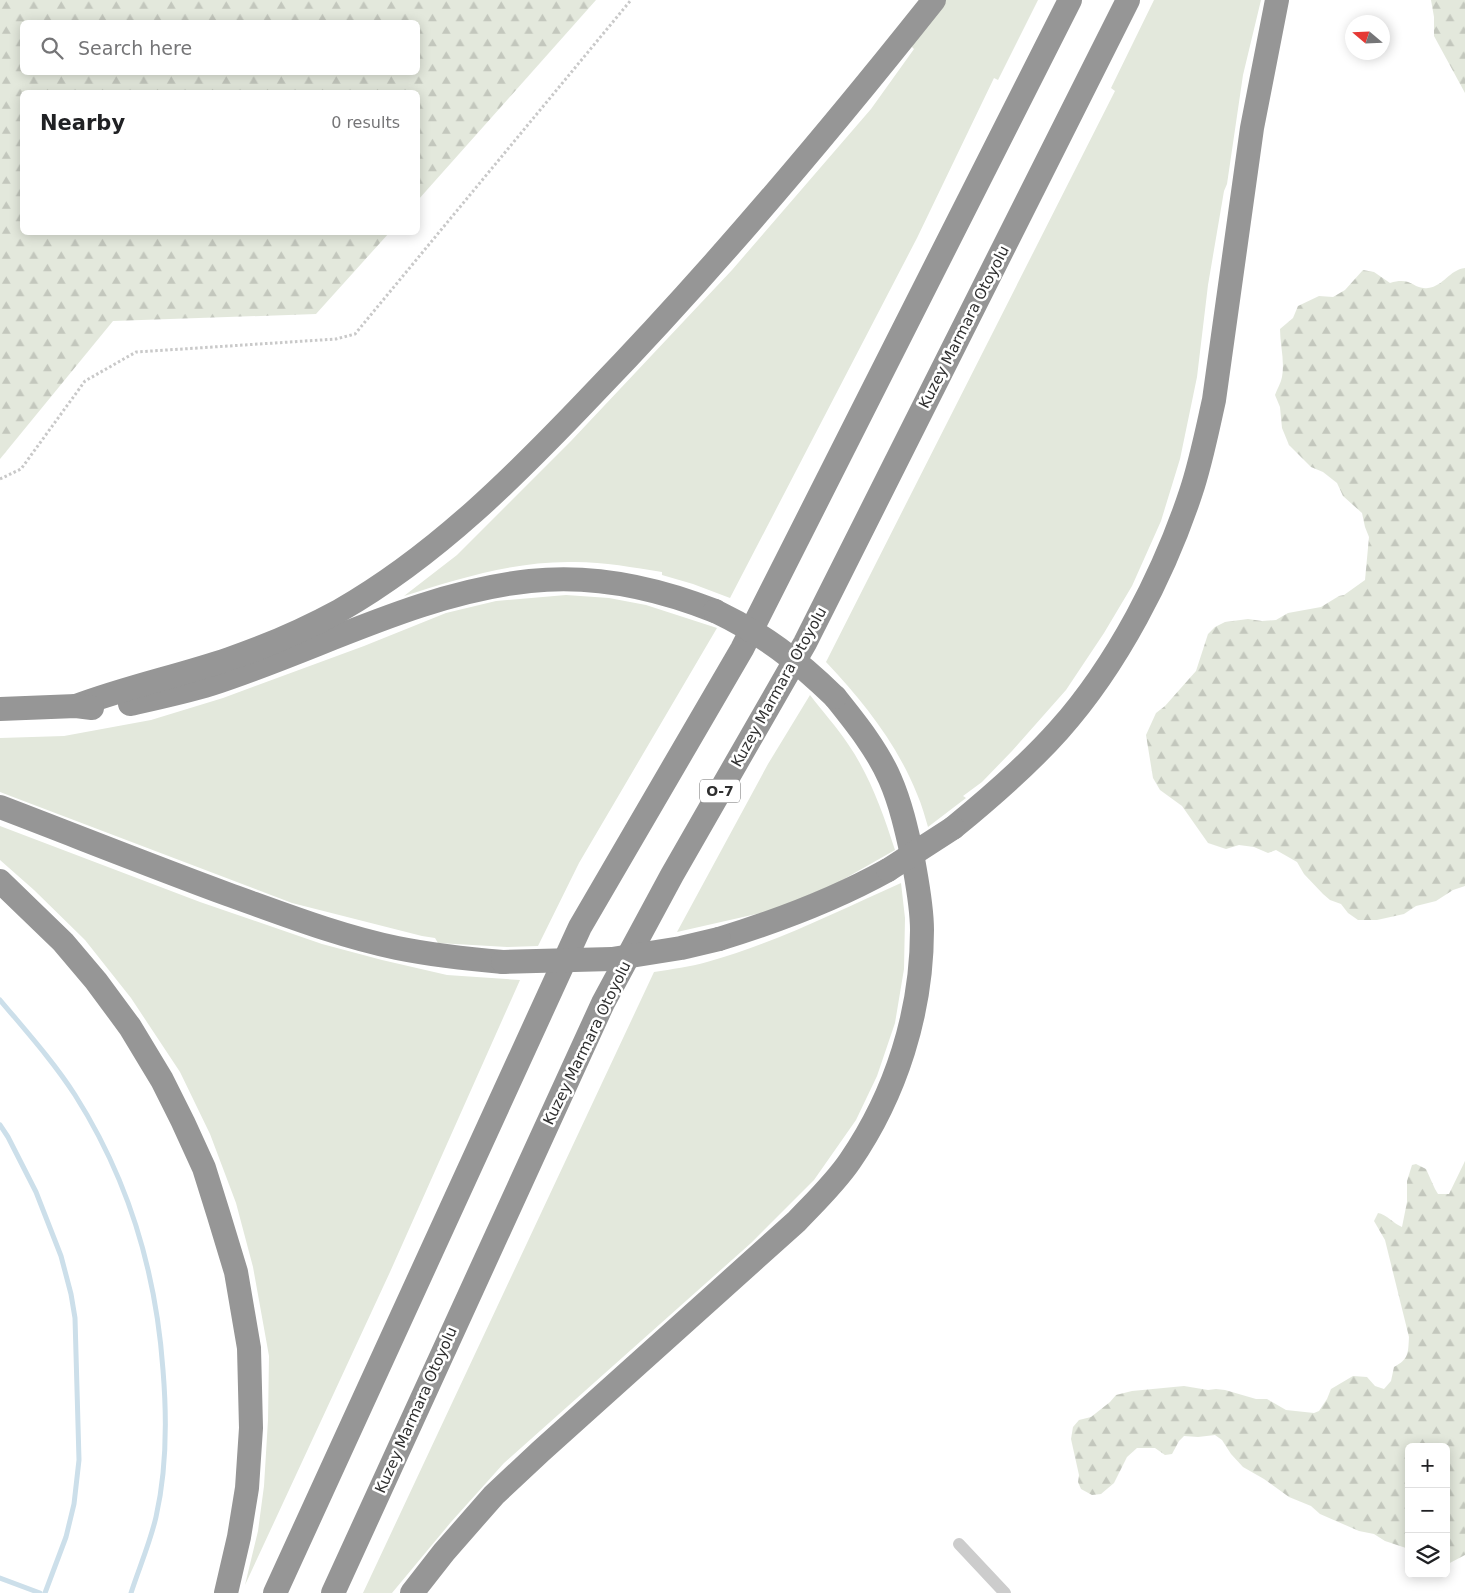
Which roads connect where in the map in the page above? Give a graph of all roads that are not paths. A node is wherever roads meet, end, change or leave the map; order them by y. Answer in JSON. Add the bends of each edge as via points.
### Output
{"nodes":[{"id":1,"x":934,"y":0,"type":"edge"},
{"id":2,"x":1070,"y":0,"type":"edge"},
{"id":3,"x":1128,"y":0,"type":"edge"},
{"id":4,"x":1278,"y":0,"type":"edge"},
{"id":5,"x":76,"y":706,"type":"junction"},
{"id":6,"x":0,"y":708,"type":"edge"},
{"id":7,"x":0,"y":807,"type":"edge"},
{"id":8,"x":0,"y":881,"type":"edge"},
{"id":9,"x":959,"y":1544,"type":"dead end"},
{"id":10,"x":226,"y":1593,"type":"edge"},
{"id":11,"x":275,"y":1593,"type":"edge"},
{"id":12,"x":333,"y":1593,"type":"edge"},
{"id":13,"x":412,"y":1593,"type":"edge"},
{"id":14,"x":1005,"y":1593,"type":"edge"}],
"edges":[{"from":1,"to":5,"type":"highway","via":[[786,183],[696,284],[547,442],[475,512],[409,565],[339,611],[228,659]]},
{"from":2,"to":11,"type":"highway","via":[[742,649],[580,927]]},
{"from":3,"to":12,"type":"highway","name":"Kuzey Marmara Otoyolu","number":"O-7","via":[[805,643],[677,866],[603,1004]]},
{"from":4,"to":7,"type":"highway","bridge":true,"via":[[1252,128],[1214,400],[1178,528],[1107,667],[1060,728],[1011,780],[953,828],[888,870],[809,908],[719,939],[612,959],[503,962],[397,948],[319,927]]},
{"from":5,"to":6,"type":"highway"},
{"from":5,"to":13,"type":"highway","bridge":true,"via":[[112,708],[210,684],[406,611],[497,586],[532,581],[621,583],[715,611],[785,652],[835,697],[859,726],[890,778],[909,841],[922,929],[912,1022],[899,1067],[876,1118],[849,1162],[797,1221],[494,1495]]},
{"from":8,"to":10,"type":"highway","via":[[63,942],[130,1027],[162,1080],[204,1168],[236,1272],[249,1348],[251,1428],[247,1488]]},
{"from":9,"to":14,"type":"street"}]}
